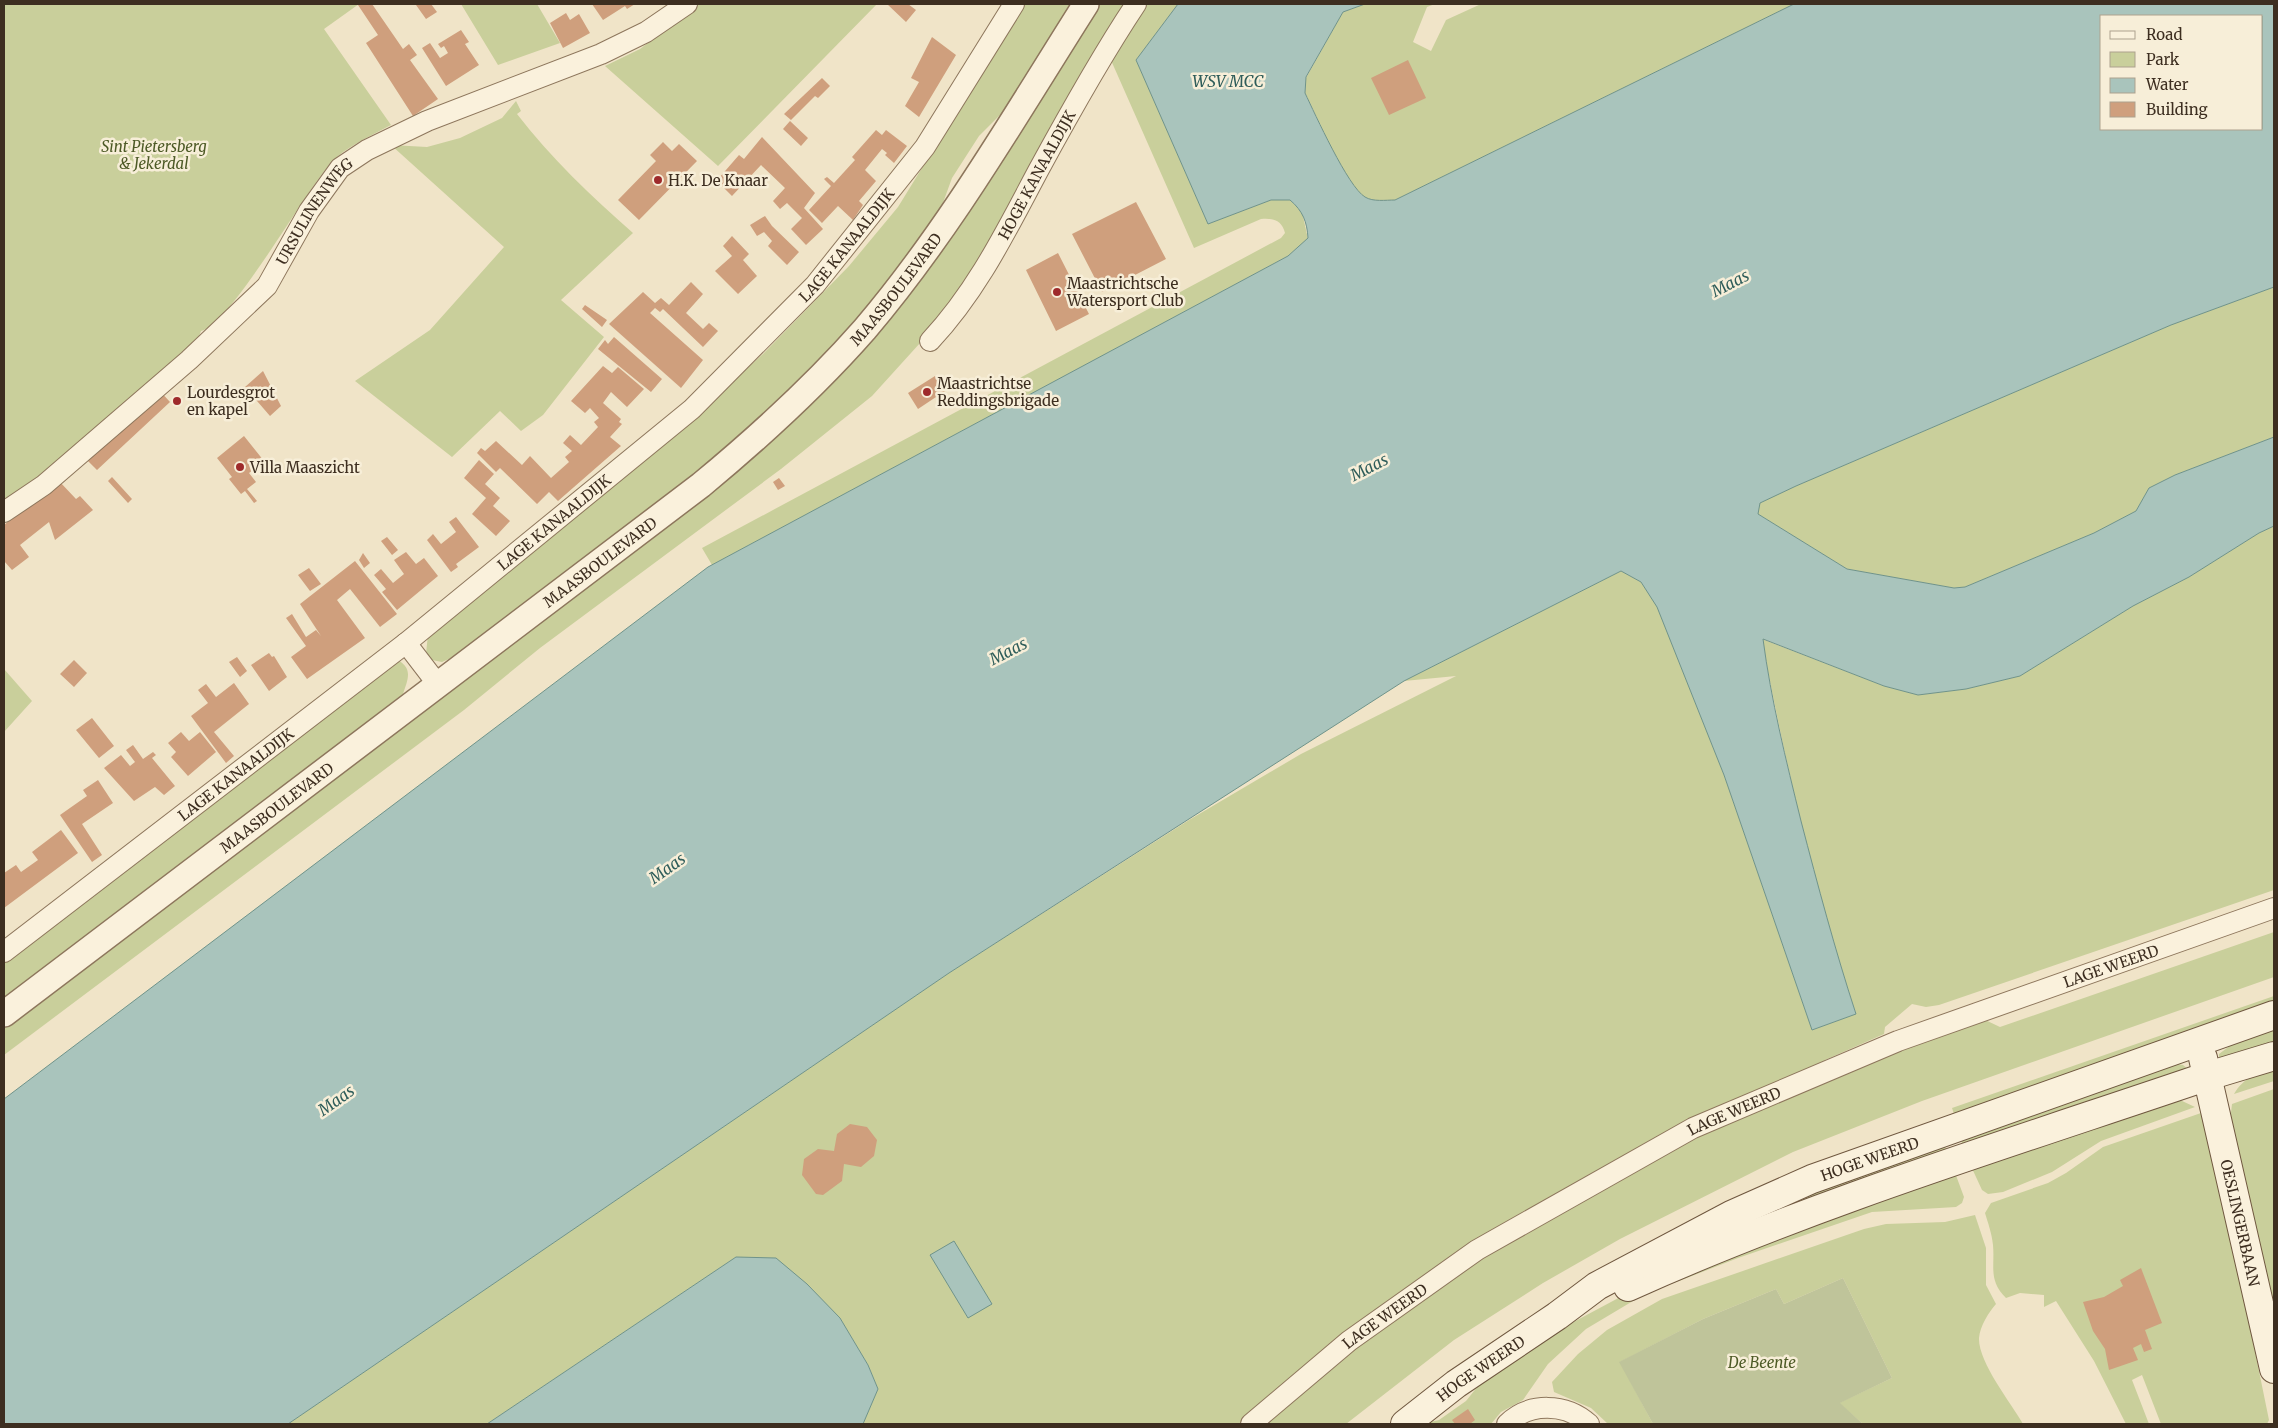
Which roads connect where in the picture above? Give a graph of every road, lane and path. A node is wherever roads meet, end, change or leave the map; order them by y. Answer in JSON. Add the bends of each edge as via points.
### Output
{"nodes":[{"id":1,"x":687,"y":4,"type":"edge"},
{"id":2,"x":1014,"y":4,"type":"edge"},
{"id":3,"x":1086,"y":4,"type":"edge"},
{"id":4,"x":1136,"y":4,"type":"edge"},
{"id":5,"x":930,"y":341,"type":"dead end"},
{"id":6,"x":4,"y":512,"type":"edge"},
{"id":7,"x":406,"y":643,"type":"junction"},
{"id":8,"x":439,"y":686,"type":"junction"},
{"id":9,"x":2274,"y":908,"type":"edge"},
{"id":10,"x":4,"y":952,"type":"edge"},
{"id":11,"x":4,"y":1014,"type":"edge"},
{"id":12,"x":2274,"y":1016,"type":"edge"},
{"id":13,"x":2199,"y":1042,"type":"junction"},
{"id":14,"x":2274,"y":1056,"type":"edge"},
{"id":15,"x":2208,"y":1076,"type":"junction"},
{"id":16,"x":1557,"y":1316,"type":"junction"},
{"id":17,"x":2274,"y":1369,"type":"edge"},
{"id":18,"x":1250,"y":1424,"type":"edge"},
{"id":19,"x":1405,"y":1424,"type":"edge"},
{"id":20,"x":1507,"y":1424,"type":"edge"},
{"id":21,"x":1589,"y":1424,"type":"edge"}],
"edges":[{"from":1,"to":6,"type":"street","name":"URSULINENWEG","via":[[646,32],[601,54],[427,121],[367,150],[340,168],[309,211],[267,286],[189,360],[44,485]]},
{"from":2,"to":7,"type":"street","name":"LAGE KANAALDIJK","via":[[925,147],[815,285],[692,409]]},
{"from":3,"to":8,"type":"street","name":"MAASBOULEVARD","via":[[940,232],[866,328],[818,380],[701,485]]},
{"from":4,"to":5,"type":"street","name":"HOGE KANAALDIJK","via":[[1098,61],[986,268],[947,323]]},
{"from":7,"to":8,"type":"street"},
{"from":7,"to":10,"type":"street","name":"LAGE KANAALDIJK"},
{"from":8,"to":11,"type":"street","name":"MAASBOULEVARD"},
{"from":9,"to":18,"type":"street","name":"LAGE WEERD","via":[[1898,1040],[1693,1128],[1477,1250],[1349,1341]]},
{"from":12,"to":13,"type":"main road","name":"HOGE WEERD"},
{"from":13,"to":15,"type":"main road","name":"OESLINGERBAAN"},
{"from":13,"to":16,"type":"main road","name":"HOGE WEERD","via":[[1812,1179],[1640,1261],[1597,1286]]},
{"from":14,"to":15,"type":"main road","name":"HOGE WEERD"},
{"from":15,"to":16,"type":"main road","name":"HOGE WEERD","via":[[1792,1220],[1698,1255]]},
{"from":15,"to":17,"type":"main road","name":"OESLINGERBAAN"},
{"from":16,"to":19,"type":"main road","name":"HOGE WEERD","via":[[1495,1356]]},
{"from":20,"to":21,"type":"street","via":[[1540,1408],[1566,1412]]}]}
